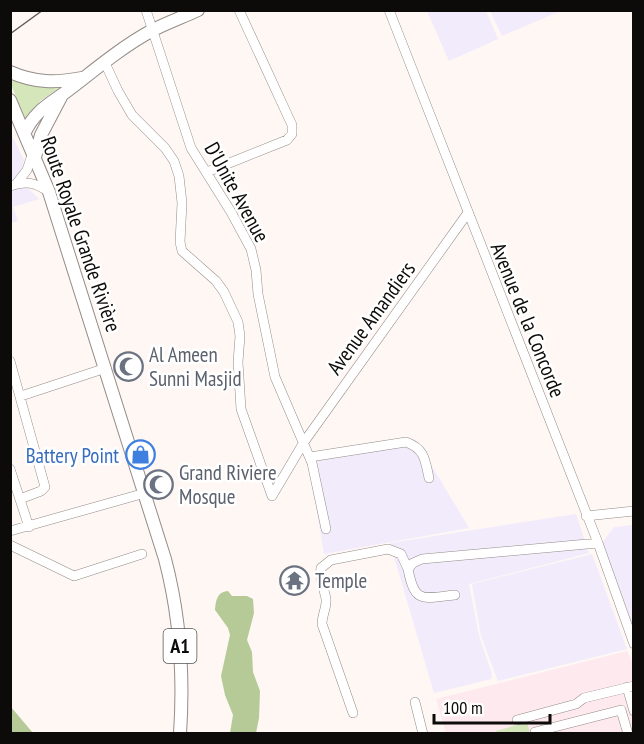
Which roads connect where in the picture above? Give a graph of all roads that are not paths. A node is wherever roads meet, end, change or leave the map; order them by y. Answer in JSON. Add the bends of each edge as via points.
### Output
{"nodes":[{"id":1,"x":146,"y":10,"type":"edge"},
{"id":2,"x":198,"y":10,"type":"edge"},
{"id":3,"x":239,"y":10,"type":"edge"},
{"id":4,"x":388,"y":10,"type":"edge"},
{"id":5,"x":153,"y":30,"type":"junction"},
{"id":6,"x":105,"y":63,"type":"junction"},
{"id":7,"x":10,"y":72,"type":"edge"},
{"id":8,"x":85,"y":78,"type":"junction"},
{"id":9,"x":62,"y":95,"type":"junction"},
{"id":10,"x":10,"y":100,"type":"edge"},
{"id":11,"x":48,"y":121,"type":"junction"},
{"id":12,"x":25,"y":132,"type":"junction"},
{"id":13,"x":34,"y":154,"type":"junction"},
{"id":14,"x":207,"y":172,"type":"junction"},
{"id":15,"x":14,"y":185,"type":"edge"},
{"id":16,"x":50,"y":192,"type":"junction"},
{"id":17,"x":467,"y":214,"type":"junction"},
{"id":18,"x":10,"y":362,"type":"edge"},
{"id":19,"x":106,"y":368,"type":"junction"},
{"id":20,"x":21,"y":396,"type":"junction"},
{"id":21,"x":304,"y":442,"type":"junction"},
{"id":22,"x":310,"y":457,"type":"junction"},
{"id":23,"x":10,"y":469,"type":"edge"},
{"id":24,"x":429,"y":478,"type":"dead end"},
{"id":25,"x":145,"y":493,"type":"junction"},
{"id":26,"x":20,"y":499,"type":"junction"},
{"id":27,"x":633,"y":511,"type":"edge"},
{"id":28,"x":586,"y":516,"type":"junction"},
{"id":29,"x":29,"y":527,"type":"junction"},
{"id":30,"x":326,"y":529,"type":"dead end"},
{"id":31,"x":10,"y":531,"type":"edge"},
{"id":32,"x":598,"y":543,"type":"junction"},
{"id":33,"x":10,"y":545,"type":"edge"},
{"id":34,"x":142,"y":554,"type":"dead end"},
{"id":35,"x":408,"y":569,"type":"junction"},
{"id":36,"x":455,"y":595,"type":"dead end"},
{"id":37,"x":633,"y":644,"type":"edge"},
{"id":38,"x":630,"y":687,"type":"edge"},
{"id":39,"x":415,"y":702,"type":"dead end"},
{"id":40,"x":633,"y":709,"type":"edge"},
{"id":41,"x":621,"y":710,"type":"junction"},
{"id":42,"x":353,"y":713,"type":"dead end"},
{"id":43,"x":531,"y":716,"type":"junction"},
{"id":44,"x":517,"y":720,"type":"dead end"},
{"id":45,"x":535,"y":733,"type":"edge"},
{"id":46,"x":180,"y":734,"type":"edge"},
{"id":47,"x":423,"y":734,"type":"edge"},
{"id":48,"x":628,"y":734,"type":"edge"}],
"edges":[{"from":1,"to":5,"type":"street","name":"D'Unite Avenue"},
{"from":2,"to":5,"type":"main road"},
{"from":3,"to":14,"type":"street","via":[[292,125],[292,135]]},
{"from":4,"to":17,"type":"street","name":"Avenue de la Concorde"},
{"from":5,"to":6,"type":"main road"},
{"from":5,"to":14,"type":"street","name":"D'Unite Avenue","via":[[191,148]]},
{"from":6,"to":8,"type":"main road"},
{"from":6,"to":21,"type":"street","name":"Avenue Amandiers","via":[[132,115],[174,162],[182,203],[182,251],[216,281],[238,322],[241,409],[272,496]]},
{"from":7,"to":8,"type":"main road","via":[[46,82]]},
{"from":8,"to":9,"type":"main road"},
{"from":9,"to":11,"type":"main road"},
{"from":9,"to":12,"type":"main road","via":[[42,108]]},
{"from":10,"to":12,"type":"main road","number":"A1"},
{"from":11,"to":12,"type":"main road","via":[[39,129]]},
{"from":11,"to":13,"type":"main road"},
{"from":12,"to":13,"type":"main road","name":"Route Royale Grande Rivière","number":"A1"},
{"from":13,"to":15,"type":"street"},
{"from":13,"to":16,"type":"main road","name":"Route Royale Grande Rivière","number":"A1"},
{"from":14,"to":21,"type":"street","name":"D'Unite Avenue","via":[[251,249],[275,377]]},
{"from":15,"to":16,"type":"street","via":[[33,183]]},
{"from":16,"to":19,"type":"main road","name":"Route Royale Grande Rivière","number":"A1"},
{"from":17,"to":21,"type":"street","name":"Avenue Amandiers"},
{"from":17,"to":28,"type":"street","name":"Avenue de la Concorde"},
{"from":18,"to":20,"type":"street"},
{"from":19,"to":20,"type":"street"},
{"from":19,"to":25,"type":"main road","name":"Route Royale Grande Rivière","number":"A1"},
{"from":20,"to":26,"type":"street","via":[[45,487]]},
{"from":21,"to":22,"type":"street","name":"D'Unite Avenue"},
{"from":22,"to":24,"type":"street","via":[[405,442],[423,454]]},
{"from":22,"to":30,"type":"street","name":"D'Unite Avenue"},
{"from":23,"to":26,"type":"street"},
{"from":25,"to":29,"type":"street"},
{"from":25,"to":46,"type":"main road","name":"Route Royale Grande Rivière","number":"A1","via":[[170,576],[176,615],[181,658]]},
{"from":26,"to":29,"type":"street"},
{"from":27,"to":28,"type":"street"},
{"from":28,"to":32,"type":"street","name":"Avenue de la Concorde"},
{"from":29,"to":31,"type":"street"},
{"from":32,"to":35,"type":"street","via":[[422,559]]},
{"from":32,"to":37,"type":"street","name":"Avenue de la Concorde"},
{"from":33,"to":34,"type":"street","via":[[74,576]]},
{"from":35,"to":36,"type":"street","via":[[416,595]]},
{"from":35,"to":42,"type":"street","via":[[401,554],[388,549],[331,560],[321,568],[326,601],[322,624]]},
{"from":38,"to":40,"type":"street"},
{"from":38,"to":43,"type":"street"},
{"from":39,"to":47,"type":"street"},
{"from":40,"to":41,"type":"street"},
{"from":41,"to":45,"type":"street"},
{"from":41,"to":48,"type":"street"},
{"from":43,"to":44,"type":"street"},
{"from":43,"to":45,"type":"street"}]}
